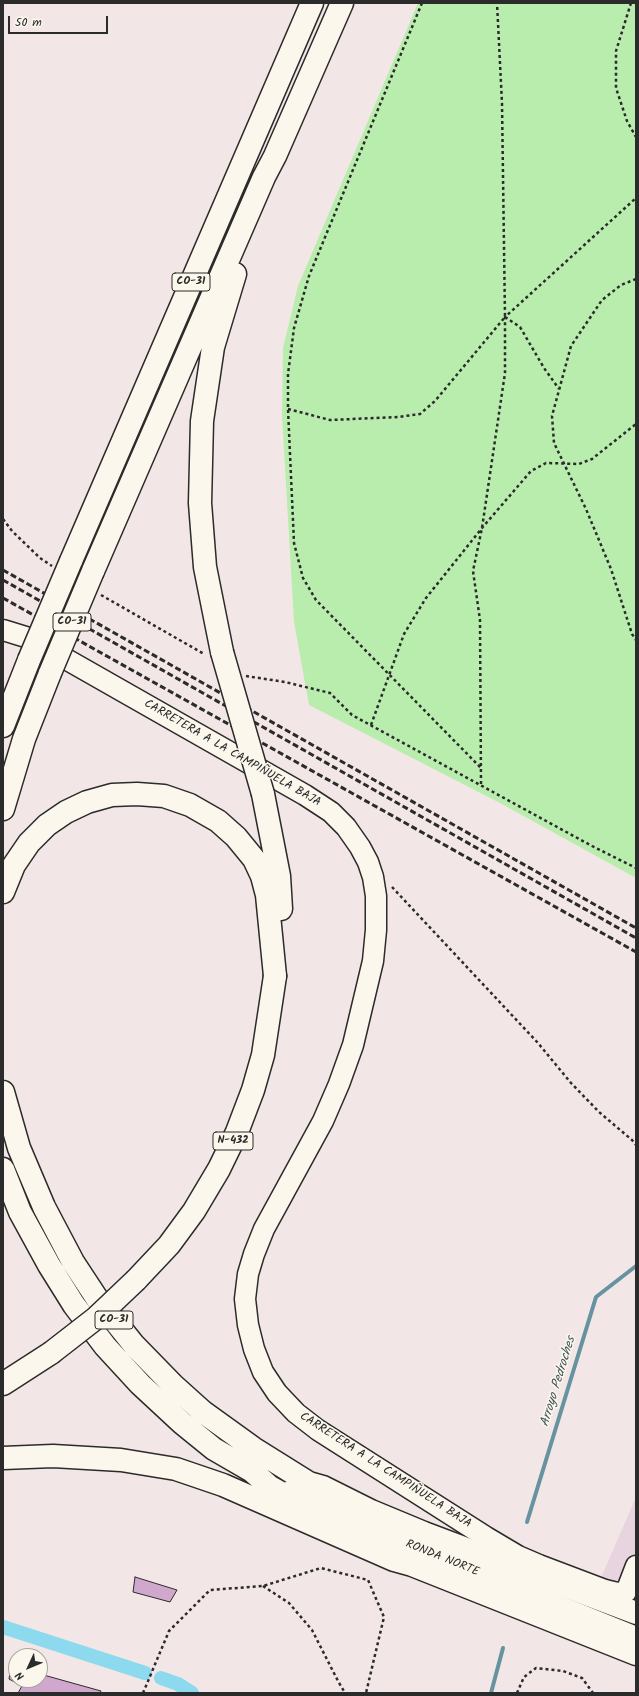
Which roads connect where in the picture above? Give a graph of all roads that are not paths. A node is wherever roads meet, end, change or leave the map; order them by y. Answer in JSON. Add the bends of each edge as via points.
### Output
{"nodes":[{"id":1,"x":312,"y":3,"type":"edge"},
{"id":2,"x":342,"y":3,"type":"edge"},
{"id":3,"x":276,"y":156,"type":"junction"},
{"id":4,"x":3,"y":630,"type":"edge"},
{"id":5,"x":3,"y":726,"type":"edge"},
{"id":6,"x":3,"y":809,"type":"edge"},
{"id":7,"x":3,"y":892,"type":"edge"},
{"id":8,"x":275,"y":976,"type":"junction"},
{"id":9,"x":3,"y":1092,"type":"edge"},
{"id":10,"x":3,"y":1169,"type":"edge"},
{"id":11,"x":3,"y":1384,"type":"edge"},
{"id":12,"x":3,"y":1458,"type":"edge"},
{"id":13,"x":252,"y":1471,"type":"junction"},
{"id":14,"x":309,"y":1483,"type":"junction"},
{"id":15,"x":412,"y":1565,"type":"junction"},
{"id":16,"x":636,"y":1566,"type":"edge"},
{"id":17,"x":631,"y":1597,"type":"edge"},
{"id":18,"x":636,"y":1613,"type":"edge"},
{"id":19,"x":636,"y":1627,"type":"edge"},
{"id":20,"x":636,"y":1638,"type":"edge"},
{"id":21,"x":636,"y":1654,"type":"edge"}],
"edges":[{"from":1,"to":5,"type":"highway","number":"CO-31","bridge":true,"via":[[62,564]]},
{"from":2,"to":3,"type":"highway","number":"CO-31"},
{"from":3,"to":6,"type":"highway","number":"CO-31","bridge":true,"via":[[252,205],[50,673],[24,739]]},
{"from":3,"to":8,"type":"highway","bridge":true,"via":[[272,184],[232,284],[213,347],[202,421],[200,503],[215,654],[262,794],[279,876],[281,938]]},
{"from":4,"to":17,"type":"street","name":"CARRETERA A LA CAMPIÑUELA BAJA","via":[[29,638],[331,812],[360,847],[373,876],[376,930],[373,961],[353,1045],[323,1121],[264,1229],[248,1274],[245,1299],[248,1324],[254,1350],[263,1372],[291,1408],[318,1430],[491,1540],[539,1565]]},
{"from":7,"to":8,"type":"highway","via":[[14,865],[29,843],[47,825],[66,812],[87,802],[112,795],[164,796],[190,805],[218,821],[236,837],[254,859],[267,895]]},
{"from":8,"to":11,"type":"highway","number":"N-432","bridge":true,"via":[[263,1055],[253,1090],[219,1169],[194,1211],[169,1245],[96,1318],[51,1353]]},
{"from":9,"to":14,"type":"highway","number":"CO-31","via":[[19,1148],[44,1207],[73,1262],[98,1300],[134,1345],[203,1412],[253,1448]]},
{"from":10,"to":13,"type":"highway","number":"CO-31","via":[[20,1212],[49,1265],[74,1305],[105,1346],[140,1384],[182,1423],[214,1449]]},
{"from":12,"to":15,"type":"highway","via":[[53,1456],[121,1460],[176,1469],[223,1486],[394,1560]]},
{"from":13,"to":15,"type":"highway","number":"CO-31","via":[[270,1488],[397,1554]]},
{"from":13,"to":20,"type":"highway","name":"RONDA NORTE","via":[[344,1520]]},
{"from":14,"to":18,"type":"highway","via":[[424,1533]]},
{"from":14,"to":19,"type":"highway","name":"RONDA NORTE","via":[[320,1493],[366,1518]]},
{"from":15,"to":21,"type":"highway"},
{"from":16,"to":17,"type":"street"}]}
